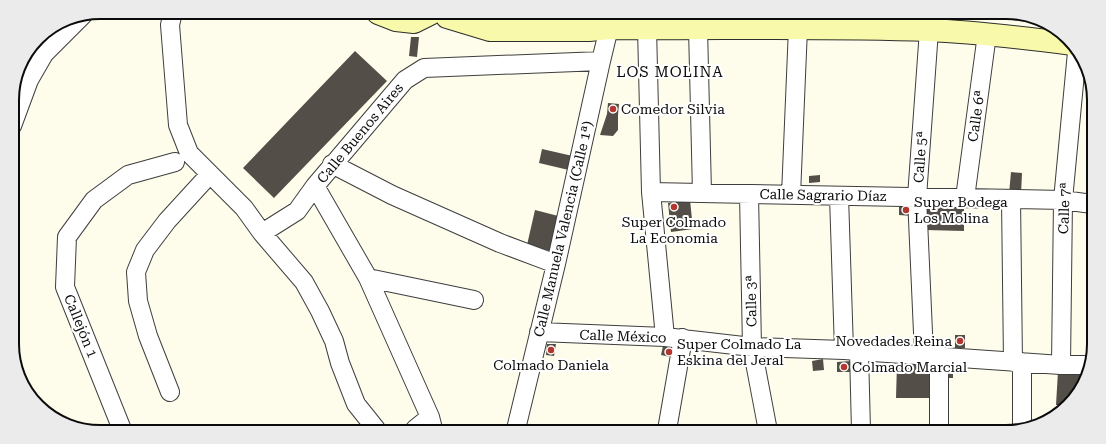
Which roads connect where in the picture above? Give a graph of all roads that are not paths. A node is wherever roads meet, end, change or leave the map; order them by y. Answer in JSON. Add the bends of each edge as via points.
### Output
{"nodes":[{"id":1,"x":171,"y":19,"type":"edge"},
{"id":2,"x":393,"y":19,"type":"edge"},
{"id":3,"x":427,"y":19,"type":"edge"},
{"id":4,"x":457,"y":19,"type":"edge"},
{"id":5,"x":540,"y":19,"type":"edge"},
{"id":6,"x":75,"y":23,"type":"edge"},
{"id":7,"x":609,"y":28,"type":"junction"},
{"id":8,"x":647,"y":28,"type":"junction"},
{"id":9,"x":698,"y":28,"type":"junction"},
{"id":10,"x":798,"y":28,"type":"junction"},
{"id":11,"x":526,"y":30,"type":"junction"},
{"id":12,"x":928,"y":30,"type":"junction"},
{"id":13,"x":987,"y":34,"type":"junction"},
{"id":14,"x":1063,"y":43,"type":"edge"},
{"id":15,"x":1075,"y":59,"type":"edge"},
{"id":16,"x":601,"y":60,"type":"junction"},
{"id":17,"x":19,"y":107,"type":"edge"},
{"id":18,"x":175,"y":162,"type":"dead end"},
{"id":19,"x":332,"y":164,"type":"junction"},
{"id":20,"x":210,"y":174,"type":"junction"},
{"id":21,"x":315,"y":186,"type":"junction"},
{"id":22,"x":651,"y":192,"type":"junction"},
{"id":23,"x":702,"y":193,"type":"junction"},
{"id":24,"x":749,"y":194,"type":"junction"},
{"id":25,"x":791,"y":195,"type":"junction"},
{"id":26,"x":839,"y":196,"type":"junction"},
{"id":27,"x":917,"y":197,"type":"junction"},
{"id":28,"x":965,"y":198,"type":"junction"},
{"id":29,"x":1011,"y":199,"type":"junction"},
{"id":30,"x":1063,"y":200,"type":"junction"},
{"id":31,"x":1087,"y":203,"type":"edge"},
{"id":32,"x":262,"y":233,"type":"junction"},
{"id":33,"x":556,"y":264,"type":"junction"},
{"id":34,"x":368,"y":278,"type":"junction"},
{"id":35,"x":474,"y":300,"type":"dead end"},
{"id":36,"x":540,"y":332,"type":"junction"},
{"id":37,"x":665,"y":337,"type":"junction"},
{"id":38,"x":683,"y":338,"type":"junction"},
{"id":39,"x":752,"y":347,"type":"junction"},
{"id":40,"x":852,"y":350,"type":"junction"},
{"id":41,"x":932,"y":356,"type":"junction"},
{"id":42,"x":1018,"y":362,"type":"junction"},
{"id":43,"x":1062,"y":365,"type":"junction"},
{"id":44,"x":1084,"y":365,"type":"edge"},
{"id":45,"x":170,"y":392,"type":"dead end"},
{"id":46,"x":432,"y":423,"type":"edge"},
{"id":47,"x":1022,"y":423,"type":"edge"},
{"id":48,"x":120,"y":425,"type":"edge"},
{"id":49,"x":373,"y":425,"type":"edge"},
{"id":50,"x":517,"y":425,"type":"edge"},
{"id":51,"x":668,"y":425,"type":"edge"},
{"id":52,"x":767,"y":425,"type":"edge"},
{"id":53,"x":859,"y":425,"type":"edge"},
{"id":54,"x":938,"y":425,"type":"edge"}],
"edges":[{"from":1,"to":20,"type":"street","via":[[178,125],[189,153]]},
{"from":2,"to":3,"type":"street","via":[[414,22]]},
{"from":4,"to":11,"type":"street","via":[[490,30]]},
{"from":5,"to":11,"type":"street"},
{"from":6,"to":17,"type":"street","via":[[44,54],[29,80]]},
{"from":7,"to":8,"type":"street"},
{"from":7,"to":11,"type":"street"},
{"from":7,"to":16,"type":"street","name":"Calle Manuela Valencia (Calle 1ª)"},
{"from":8,"to":9,"type":"street"},
{"from":8,"to":22,"type":"street"},
{"from":9,"to":10,"type":"street"},
{"from":9,"to":23,"type":"street"},
{"from":10,"to":12,"type":"street"},
{"from":10,"to":25,"type":"street"},
{"from":12,"to":13,"type":"street"},
{"from":12,"to":27,"type":"street","name":"Calle 5ª"},
{"from":13,"to":14,"type":"street"},
{"from":13,"to":28,"type":"street","name":"Calle 6ª"},
{"from":15,"to":30,"type":"street","name":"Calle 7ª"},
{"from":16,"to":19,"type":"street","name":"Calle Buenos Aires","via":[[424,68],[405,80]]},
{"from":16,"to":33,"type":"street","name":"Calle Manuela Valencia (Calle 1ª)"},
{"from":18,"to":48,"type":"street","name":"Callejón 1","via":[[128,175],[94,200],[67,237],[65,288]]},
{"from":19,"to":21,"type":"street","name":"Calle Buenos Aires"},
{"from":19,"to":33,"type":"street","via":[[392,195],[500,243]]},
{"from":20,"to":32,"type":"street","via":[[244,208]]},
{"from":20,"to":45,"type":"street","via":[[167,221],[145,250],[136,272],[138,302]]},
{"from":21,"to":32,"type":"street","via":[[297,211]]},
{"from":21,"to":34,"type":"street","name":"Calle Buenos Aires"},
{"from":22,"to":23,"type":"street","name":"Calle Sagrario Díaz"},
{"from":22,"to":37,"type":"street"},
{"from":23,"to":24,"type":"street","name":"Calle Sagrario Díaz"},
{"from":24,"to":25,"type":"street","name":"Calle Sagrario Díaz"},
{"from":24,"to":39,"type":"street","name":"Calle 3ª"},
{"from":25,"to":26,"type":"street","name":"Calle Sagrario Díaz"},
{"from":26,"to":27,"type":"street","name":"Calle Sagrario Díaz"},
{"from":26,"to":40,"type":"street"},
{"from":27,"to":28,"type":"street","name":"Calle Sagrario Díaz"},
{"from":27,"to":41,"type":"street","name":"Calle 5ª"},
{"from":28,"to":29,"type":"street","name":"Calle Sagrario Díaz"},
{"from":29,"to":30,"type":"street","name":"Calle Sagrario Díaz"},
{"from":29,"to":42,"type":"street"},
{"from":30,"to":31,"type":"street","name":"Calle Sagrario Díaz"},
{"from":30,"to":43,"type":"street","name":"Calle 7ª"},
{"from":32,"to":49,"type":"street","via":[[304,282],[334,341],[356,404]]},
{"from":33,"to":36,"type":"street","name":"Calle Manuela Valencia (Calle 1ª)"},
{"from":34,"to":35,"type":"street"},
{"from":34,"to":46,"type":"street","name":"Calle Buenos Aires"},
{"from":36,"to":37,"type":"street","name":"Calle México"},
{"from":36,"to":50,"type":"street","name":"Calle Manuela Valencia (Calle 1ª)"},
{"from":37,"to":38,"type":"street","name":"Calle México"},
{"from":38,"to":39,"type":"street","name":"Calle México"},
{"from":38,"to":51,"type":"street"},
{"from":39,"to":40,"type":"street","name":"Calle México"},
{"from":39,"to":52,"type":"street","name":"Calle 3ª"},
{"from":40,"to":41,"type":"street","name":"Calle México"},
{"from":40,"to":53,"type":"street"},
{"from":41,"to":42,"type":"street","name":"Calle México"},
{"from":41,"to":54,"type":"street","name":"Calle 5ª"},
{"from":42,"to":43,"type":"street","name":"Calle México"},
{"from":42,"to":47,"type":"street"},
{"from":43,"to":44,"type":"street","name":"Calle México"}]}
